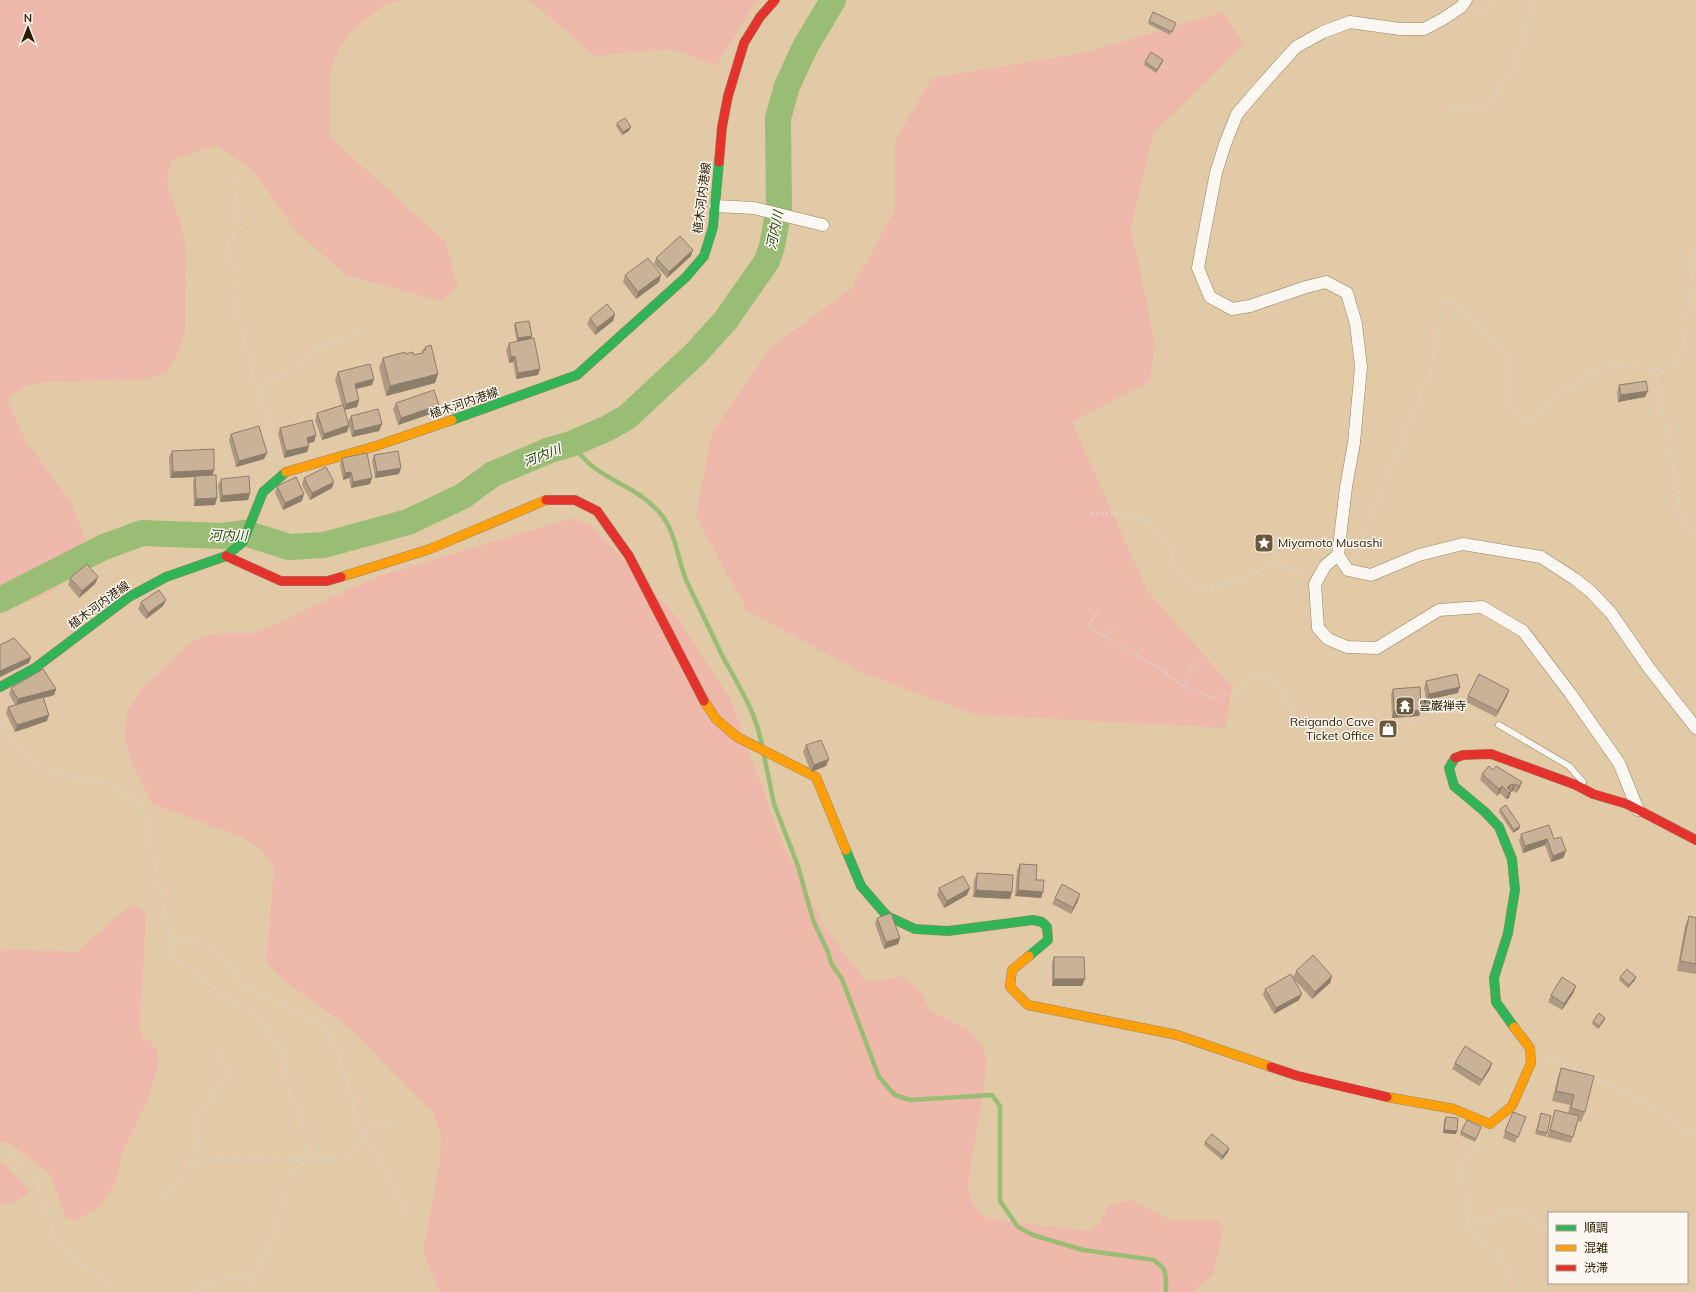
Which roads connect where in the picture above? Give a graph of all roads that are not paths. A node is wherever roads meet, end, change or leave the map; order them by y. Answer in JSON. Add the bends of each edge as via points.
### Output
{"nodes":[{"id":1,"x":775,"y":0,"type":"edge"},
{"id":2,"x":1464,"y":3,"type":"edge"},
{"id":3,"x":715,"y":206,"type":"junction"},
{"id":4,"x":823,"y":225,"type":"dead end"},
{"id":5,"x":1338,"y":555,"type":"junction"},
{"id":6,"x":226,"y":556,"type":"junction"},
{"id":7,"x":0,"y":687,"type":"edge"},
{"id":8,"x":1499,"y":725,"type":"road end"},
{"id":9,"x":1696,"y":728,"type":"edge"},
{"id":10,"x":1593,"y":794,"type":"junction"},
{"id":11,"x":1638,"y":810,"type":"junction"},
{"id":12,"x":1696,"y":840,"type":"edge"}],
"edges":[{"from":1,"to":3,"type":"street","name":"植木河内港線","via":[[760,17],[744,43],[728,96],[722,127]]},
{"from":2,"to":5,"type":"street","via":[[1444,19],[1424,29],[1400,29],[1350,22],[1323,32],[1296,47],[1238,114],[1216,173],[1198,268],[1210,297],[1232,309],[1250,306],[1326,282],[1347,293],[1356,324],[1361,367],[1354,443]]},
{"from":3,"to":4,"type":"street","via":[[754,208]]},
{"from":3,"to":6,"type":"street","name":"植木河内港線","via":[[713,227],[704,256],[686,277],[577,375],[376,446],[286,472],[263,492],[243,542]]},
{"from":5,"to":9,"type":"street","via":[[1348,570],[1371,575],[1419,556],[1464,544],[1541,557],[1575,579],[1611,613],[1649,668]]},
{"from":5,"to":11,"type":"street","via":[[1324,566],[1315,584],[1318,628],[1328,639],[1347,647],[1377,648],[1439,610],[1482,607],[1523,632],[1570,693],[1619,763]]},
{"from":6,"to":7,"type":"street","name":"植木河内港線","via":[[166,577],[129,597],[35,668]]},
{"from":6,"to":10,"type":"street","via":[[281,581],[327,581],[430,549],[547,499],[575,500],[598,511],[629,556],[702,700],[716,719],[737,737],[816,777],[861,886],[888,916],[915,929],[948,931],[1033,920],[1042,922],[1047,927],[1048,940],[1012,970],[1010,987],[1028,1005],[1177,1035],[1298,1076],[1371,1094],[1454,1109],[1490,1124],[1512,1106],[1531,1063],[1530,1048],[1496,1002],[1494,978],[1508,933],[1515,890],[1512,859],[1499,827],[1454,786],[1449,768],[1454,758],[1463,755],[1491,754],[1576,785]]},
{"from":8,"to":10,"type":"lane","via":[[1569,766]]},
{"from":10,"to":11,"type":"street"},
{"from":11,"to":12,"type":"street"}]}
